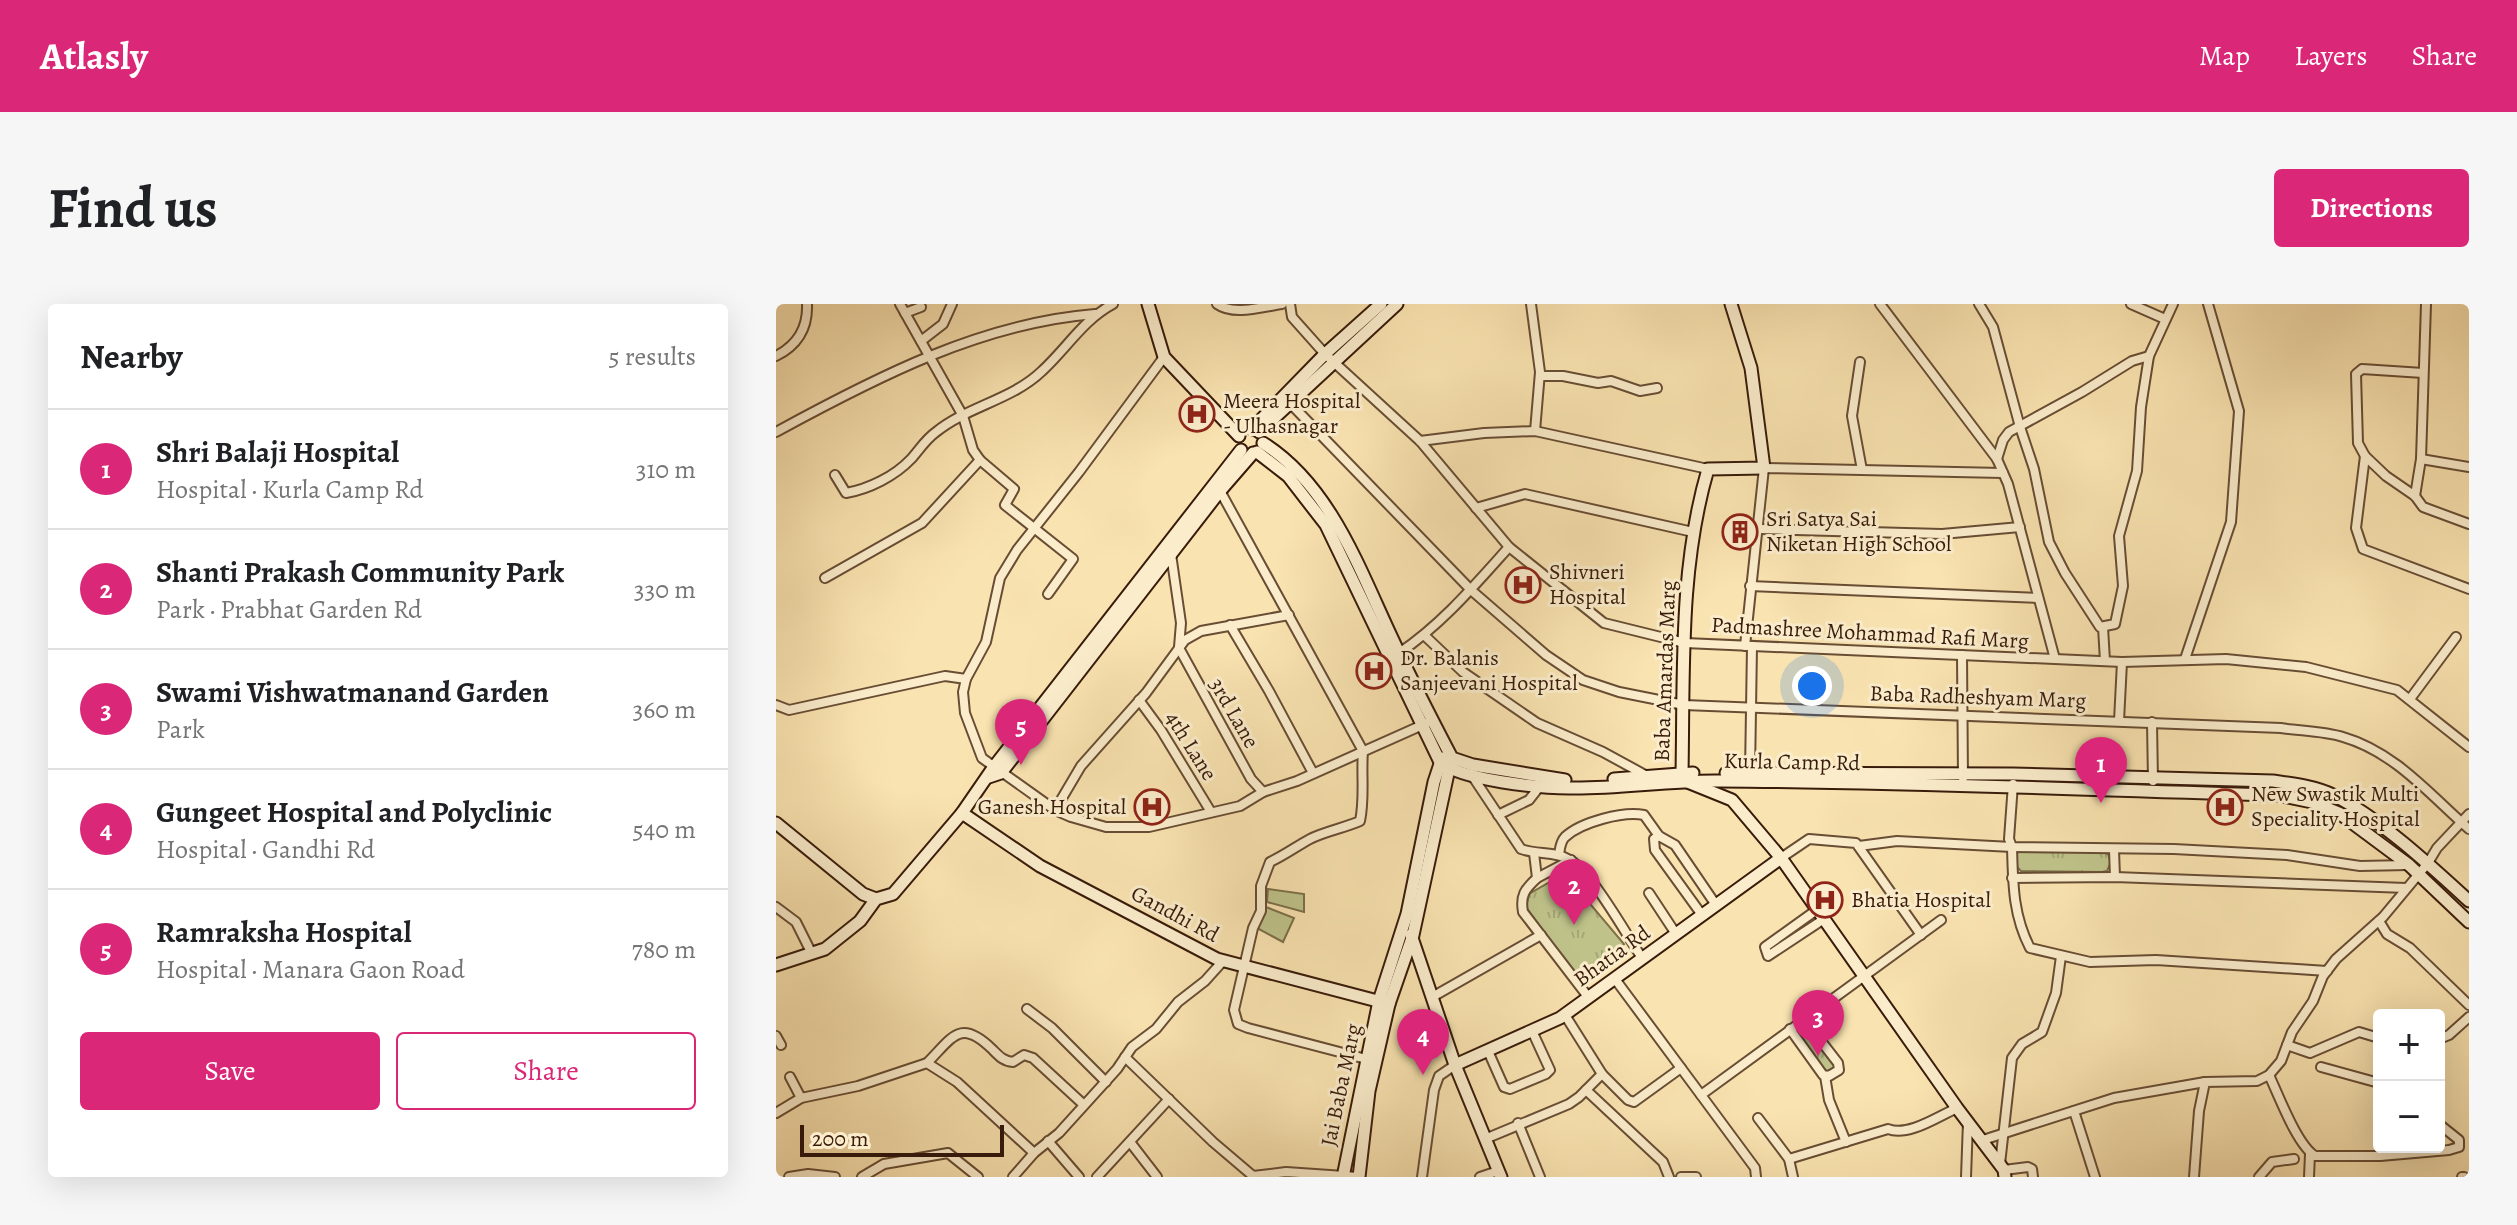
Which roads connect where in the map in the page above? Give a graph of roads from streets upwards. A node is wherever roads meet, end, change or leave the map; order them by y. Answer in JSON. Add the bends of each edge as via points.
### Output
{"nodes":[{"id":1,"x":807,"y":304,"type":"edge"},
{"id":2,"x":952,"y":304,"type":"edge"},
{"id":3,"x":1113,"y":304,"type":"edge"},
{"id":4,"x":1148,"y":304,"type":"edge"},
{"id":5,"x":1217,"y":304,"type":"edge"},
{"id":6,"x":1282,"y":304,"type":"edge"},
{"id":7,"x":1290,"y":304,"type":"edge"},
{"id":8,"x":1381,"y":304,"type":"edge"},
{"id":9,"x":1397,"y":304,"type":"edge"},
{"id":10,"x":1531,"y":304,"type":"edge"},
{"id":11,"x":1731,"y":304,"type":"edge"},
{"id":12,"x":1880,"y":304,"type":"edge"},
{"id":13,"x":1979,"y":304,"type":"edge"},
{"id":14,"x":2131,"y":304,"type":"edge"},
{"id":15,"x":2173,"y":304,"type":"edge"},
{"id":16,"x":2208,"y":304,"type":"edge"},
{"id":17,"x":2426,"y":304,"type":"edge"},
{"id":18,"x":921,"y":307,"type":"dead end"},
{"id":19,"x":902,"y":308,"type":"edge"},
{"id":20,"x":1097,"y":313,"type":"junction"},
{"id":21,"x":2165,"y":319,"type":"junction"},
{"id":22,"x":921,"y":341,"type":"junction"},
{"id":23,"x":776,"y":356,"type":"edge"},
{"id":24,"x":929,"y":356,"type":"junction"},
{"id":25,"x":2149,"y":356,"type":"junction"},
{"id":26,"x":1164,"y":357,"type":"junction"},
{"id":27,"x":1329,"y":358,"type":"junction"},
{"id":28,"x":1860,"y":362,"type":"dead end"},
{"id":29,"x":2423,"y":373,"type":"junction"},
{"id":30,"x":1540,"y":376,"type":"junction"},
{"id":31,"x":1657,"y":388,"type":"dead end"},
{"id":32,"x":1287,"y":400,"type":"junction"},
{"id":33,"x":963,"y":416,"type":"junction"},
{"id":34,"x":2020,"y":427,"type":"junction"},
{"id":35,"x":1535,"y":431,"type":"junction"},
{"id":36,"x":776,"y":432,"type":"edge"},
{"id":37,"x":1420,"y":441,"type":"junction"},
{"id":38,"x":1254,"y":443,"type":"junction"},
{"id":39,"x":2365,"y":456,"type":"junction"},
{"id":40,"x":1997,"y":459,"type":"junction"},
{"id":41,"x":2421,"y":459,"type":"junction"},
{"id":42,"x":980,"y":460,"type":"junction"},
{"id":43,"x":2469,"y":467,"type":"edge"},
{"id":44,"x":1764,"y":468,"type":"junction"},
{"id":45,"x":1708,"y":469,"type":"junction"},
{"id":46,"x":1862,"y":470,"type":"junction"},
{"id":47,"x":2003,"y":473,"type":"junction"},
{"id":48,"x":835,"y":475,"type":"dead end"},
{"id":49,"x":1217,"y":486,"type":"junction"},
{"id":50,"x":2415,"y":496,"type":"junction"},
{"id":51,"x":1476,"y":508,"type":"junction"},
{"id":52,"x":2469,"y":524,"type":"edge"},
{"id":53,"x":2020,"y":527,"type":"junction"},
{"id":54,"x":1034,"y":529,"type":"junction"},
{"id":55,"x":1760,"y":529,"type":"junction"},
{"id":56,"x":1693,"y":532,"type":"junction"},
{"id":57,"x":1509,"y":547,"type":"junction"},
{"id":58,"x":1168,"y":549,"type":"junction"},
{"id":59,"x":825,"y":578,"type":"dead end"},
{"id":60,"x":1750,"y":586,"type":"junction"},
{"id":61,"x":2469,"y":589,"type":"edge"},
{"id":62,"x":1471,"y":590,"type":"junction"},
{"id":63,"x":1048,"y":594,"type":"dead end"},
{"id":64,"x":2038,"y":598,"type":"junction"},
{"id":65,"x":1289,"y":615,"type":"junction"},
{"id":66,"x":1230,"y":625,"type":"junction"},
{"id":67,"x":2103,"y":627,"type":"junction"},
{"id":68,"x":1424,"y":635,"type":"junction"},
{"id":69,"x":2456,"y":637,"type":"dead end"},
{"id":70,"x":1685,"y":643,"type":"junction"},
{"id":71,"x":1749,"y":646,"type":"junction"},
{"id":72,"x":1179,"y":648,"type":"junction"},
{"id":73,"x":1399,"y":653,"type":"junction"},
{"id":74,"x":1962,"y":655,"type":"junction"},
{"id":75,"x":2055,"y":659,"type":"junction"},
{"id":76,"x":2185,"y":659,"type":"junction"},
{"id":77,"x":2105,"y":661,"type":"junction"},
{"id":78,"x":2122,"y":662,"type":"junction"},
{"id":79,"x":966,"y":679,"type":"junction"},
{"id":80,"x":2410,"y":699,"type":"junction"},
{"id":81,"x":1139,"y":700,"type":"junction"},
{"id":82,"x":776,"y":705,"type":"edge"},
{"id":83,"x":1684,"y":705,"type":"junction"},
{"id":84,"x":1751,"y":707,"type":"junction"},
{"id":85,"x":1961,"y":714,"type":"junction"},
{"id":86,"x":2119,"y":721,"type":"junction"},
{"id":87,"x":2152,"y":722,"type":"junction"},
{"id":88,"x":1427,"y":723,"type":"junction"},
{"id":89,"x":2469,"y":733,"type":"edge"},
{"id":90,"x":2466,"y":744,"type":"edge"},
{"id":91,"x":1363,"y":751,"type":"junction"},
{"id":92,"x":1447,"y":759,"type":"junction"},
{"id":93,"x":1472,"y":770,"type":"junction"},
{"id":94,"x":994,"y":773,"type":"junction"},
{"id":95,"x":1313,"y":773,"type":"junction"},
{"id":96,"x":1647,"y":776,"type":"junction"},
{"id":97,"x":1684,"y":777,"type":"junction"},
{"id":98,"x":1750,"y":777,"type":"junction"},
{"id":99,"x":1963,"y":779,"type":"junction"},
{"id":100,"x":2013,"y":780,"type":"junction"},
{"id":101,"x":2153,"y":785,"type":"junction"},
{"id":102,"x":1540,"y":786,"type":"junction"},
{"id":103,"x":1263,"y":792,"type":"junction"},
{"id":104,"x":1732,"y":800,"type":"junction"},
{"id":105,"x":1055,"y":810,"type":"junction"},
{"id":106,"x":1211,"y":812,"type":"junction"},
{"id":107,"x":962,"y":813,"type":"junction"},
{"id":108,"x":2469,"y":814,"type":"edge"},
{"id":109,"x":1498,"y":815,"type":"junction"},
{"id":110,"x":2461,"y":821,"type":"junction"},
{"id":111,"x":776,"y":823,"type":"edge"},
{"id":112,"x":2469,"y":829,"type":"edge"},
{"id":113,"x":1659,"y":836,"type":"junction"},
{"id":114,"x":1859,"y":846,"type":"junction"},
{"id":115,"x":2012,"y":847,"type":"junction"},
{"id":116,"x":2114,"y":850,"type":"junction"},
{"id":117,"x":1534,"y":853,"type":"junction"},
{"id":118,"x":1559,"y":855,"type":"junction"},
{"id":119,"x":1781,"y":858,"type":"junction"},
{"id":120,"x":1571,"y":860,"type":"junction"},
{"id":121,"x":2428,"y":863,"type":"junction"},
{"id":122,"x":2413,"y":870,"type":"junction"},
{"id":123,"x":2115,"y":877,"type":"junction"},
{"id":124,"x":1537,"y":878,"type":"junction"},
{"id":125,"x":2012,"y":878,"type":"junction"},
{"id":126,"x":2406,"y":888,"type":"junction"},
{"id":127,"x":1649,"y":893,"type":"dead end"},
{"id":128,"x":876,"y":899,"type":"junction"},
{"id":129,"x":2469,"y":901,"type":"edge"},
{"id":130,"x":1716,"y":905,"type":"junction"},
{"id":131,"x":776,"y":907,"type":"edge"},
{"id":132,"x":1821,"y":914,"type":"junction"},
{"id":133,"x":1702,"y":915,"type":"junction"},
{"id":134,"x":1941,"y":920,"type":"dead end"},
{"id":135,"x":2379,"y":921,"type":"junction"},
{"id":136,"x":1799,"y":922,"type":"junction"},
{"id":137,"x":2469,"y":922,"type":"edge"},
{"id":138,"x":1806,"y":932,"type":"junction"},
{"id":139,"x":1408,"y":933,"type":"junction"},
{"id":140,"x":1676,"y":934,"type":"junction"},
{"id":141,"x":1541,"y":935,"type":"junction"},
{"id":142,"x":1921,"y":935,"type":"junction"},
{"id":143,"x":811,"y":952,"type":"junction"},
{"id":144,"x":2061,"y":956,"type":"junction"},
{"id":145,"x":1642,"y":958,"type":"junction"},
{"id":146,"x":1223,"y":961,"type":"junction"},
{"id":147,"x":776,"y":965,"type":"edge"},
{"id":148,"x":1243,"y":966,"type":"junction"},
{"id":149,"x":2327,"y":971,"type":"junction"},
{"id":150,"x":1866,"y":977,"type":"junction"},
{"id":151,"x":1615,"y":979,"type":"junction"},
{"id":152,"x":1434,"y":996,"type":"junction"},
{"id":153,"x":1589,"y":998,"type":"junction"},
{"id":154,"x":1384,"y":1003,"type":"junction"},
{"id":155,"x":2469,"y":1005,"type":"edge"},
{"id":156,"x":1027,"y":1009,"type":"dead end"},
{"id":157,"x":1565,"y":1015,"type":"junction"},
{"id":158,"x":2469,"y":1017,"type":"edge"},
{"id":159,"x":1804,"y":1019,"type":"junction"},
{"id":160,"x":1790,"y":1029,"type":"junction"},
{"id":161,"x":1533,"y":1033,"type":"junction"},
{"id":162,"x":776,"y":1036,"type":"edge"},
{"id":163,"x":2373,"y":1036,"type":"edge"},
{"id":164,"x":2445,"y":1037,"type":"edge"},
{"id":165,"x":781,"y":1045,"type":"dead end"},
{"id":166,"x":2287,"y":1045,"type":"junction"},
{"id":167,"x":1488,"y":1051,"type":"junction"},
{"id":168,"x":1125,"y":1057,"type":"junction"},
{"id":169,"x":1372,"y":1060,"type":"junction"},
{"id":170,"x":927,"y":1063,"type":"junction"},
{"id":171,"x":1455,"y":1065,"type":"junction"},
{"id":172,"x":2321,"y":1067,"type":"dead end"},
{"id":173,"x":1681,"y":1068,"type":"junction"},
{"id":174,"x":1602,"y":1074,"type":"junction"},
{"id":175,"x":2269,"y":1075,"type":"junction"},
{"id":176,"x":1825,"y":1076,"type":"junction"},
{"id":177,"x":790,"y":1077,"type":"dead end"},
{"id":178,"x":2373,"y":1081,"type":"edge"},
{"id":179,"x":1106,"y":1082,"type":"junction"},
{"id":180,"x":2205,"y":1082,"type":"junction"},
{"id":181,"x":1586,"y":1090,"type":"junction"},
{"id":182,"x":1701,"y":1095,"type":"junction"},
{"id":183,"x":801,"y":1098,"type":"junction"},
{"id":184,"x":1169,"y":1099,"type":"junction"},
{"id":185,"x":1084,"y":1105,"type":"junction"},
{"id":186,"x":1957,"y":1108,"type":"junction"},
{"id":187,"x":2074,"y":1111,"type":"junction"},
{"id":188,"x":776,"y":1113,"type":"edge"},
{"id":189,"x":1758,"y":1118,"type":"dead end"},
{"id":190,"x":1968,"y":1120,"type":"junction"},
{"id":191,"x":1518,"y":1123,"type":"junction"},
{"id":192,"x":2445,"y":1129,"type":"edge"},
{"id":193,"x":2005,"y":1133,"type":"junction"},
{"id":194,"x":1485,"y":1139,"type":"junction"},
{"id":195,"x":1983,"y":1140,"type":"junction"},
{"id":196,"x":1048,"y":1141,"type":"junction"},
{"id":197,"x":1130,"y":1142,"type":"junction"},
{"id":198,"x":1846,"y":1142,"type":"junction"},
{"id":199,"x":2445,"y":1150,"type":"edge"},
{"id":200,"x":1034,"y":1153,"type":"junction"},
{"id":201,"x":2414,"y":1153,"type":"edge"},
{"id":202,"x":2310,"y":1154,"type":"junction"},
{"id":203,"x":1789,"y":1159,"type":"junction"},
{"id":204,"x":2294,"y":1159,"type":"dead end"},
{"id":205,"x":2003,"y":1170,"type":"edge"},
{"id":206,"x":1245,"y":1174,"type":"edge"},
{"id":207,"x":1499,"y":1174,"type":"edge"},
{"id":208,"x":1343,"y":1176,"type":"edge"},
{"id":209,"x":789,"y":1177,"type":"edge"},
{"id":210,"x":835,"y":1177,"type":"edge"},
{"id":211,"x":862,"y":1177,"type":"edge"},
{"id":212,"x":978,"y":1177,"type":"edge"},
{"id":213,"x":1013,"y":1177,"type":"edge"},
{"id":214,"x":1079,"y":1177,"type":"edge"},
{"id":215,"x":1097,"y":1177,"type":"edge"},
{"id":216,"x":1157,"y":1177,"type":"edge"},
{"id":217,"x":1359,"y":1177,"type":"edge"},
{"id":218,"x":1422,"y":1177,"type":"edge"},
{"id":219,"x":1480,"y":1177,"type":"edge"},
{"id":220,"x":1540,"y":1177,"type":"edge"},
{"id":221,"x":1669,"y":1177,"type":"edge"},
{"id":222,"x":1681,"y":1177,"type":"edge"},
{"id":223,"x":1696,"y":1177,"type":"edge"},
{"id":224,"x":1756,"y":1177,"type":"edge"},
{"id":225,"x":1793,"y":1177,"type":"edge"},
{"id":226,"x":1966,"y":1177,"type":"edge"},
{"id":227,"x":2033,"y":1177,"type":"edge"},
{"id":228,"x":2095,"y":1177,"type":"edge"},
{"id":229,"x":2194,"y":1177,"type":"edge"},
{"id":230,"x":2259,"y":1177,"type":"edge"},
{"id":231,"x":2309,"y":1177,"type":"edge"}],
"edges":[{"from":1,"to":23,"type":"street","via":[[802,333]]},
{"from":2,"to":22,"type":"street","via":[[943,324]]},
{"from":3,"to":20,"type":"street"},
{"from":4,"to":26,"type":"street"},
{"from":5,"to":6,"type":"street","via":[[1226,310]]},
{"from":7,"to":27,"type":"street","name":"Padmashree Mohammad Rafi Marg","via":[[1292,317]]},
{"from":8,"to":27,"type":"street"},
{"from":9,"to":27,"type":"street"},
{"from":10,"to":30,"type":"street"},
{"from":11,"to":44,"type":"street","via":[[1751,368]]},
{"from":12,"to":40,"type":"street"},
{"from":13,"to":34,"type":"street","via":[[1993,327]]},
{"from":14,"to":21,"type":"street"},
{"from":15,"to":21,"type":"street"},
{"from":16,"to":76,"type":"street","via":[[2239,411],[2231,522]]},
{"from":17,"to":29,"type":"street"},
{"from":18,"to":19,"type":"street"},
{"from":19,"to":22,"type":"street"},
{"from":20,"to":24,"type":"street","via":[[1039,320]]},
{"from":20,"to":33,"type":"street","via":[[1022,387]]},
{"from":21,"to":25,"type":"street"},
{"from":22,"to":24,"type":"street"},
{"from":24,"to":33,"type":"street"},
{"from":24,"to":36,"type":"street"},
{"from":25,"to":34,"type":"street"},
{"from":25,"to":67,"type":"street","via":[[2137,471],[2119,536],[2122,597],[2115,624]]},
{"from":26,"to":38,"type":"street","via":[[1239,436],[1238,443]]},
{"from":26,"to":54,"type":"street"},
{"from":27,"to":32,"type":"street"},
{"from":27,"to":37,"type":"street","name":"Padmashree Mohammad Rafi Marg"},
{"from":28,"to":46,"type":"street","via":[[1852,416]]},
{"from":29,"to":39,"type":"street","via":[[2362,369],[2356,374],[2358,443]]},
{"from":29,"to":41,"type":"street"},
{"from":30,"to":31,"type":"street","via":[[1611,381],[1640,391]]},
{"from":30,"to":35,"type":"street"},
{"from":32,"to":38,"type":"street"},
{"from":32,"to":62,"type":"street","name":"Baba Radheshyam Marg"},
{"from":33,"to":42,"type":"street"},
{"from":33,"to":48,"type":"street","via":[[935,432],[905,465],[877,483],[846,493]]},
{"from":34,"to":40,"type":"street","via":[[2003,440]]},
{"from":34,"to":67,"type":"street","via":[[2055,557]]},
{"from":35,"to":37,"type":"street"},
{"from":35,"to":45,"type":"street"},
{"from":37,"to":51,"type":"street","name":"Padmashree Mohammad Rafi Marg"},
{"from":38,"to":49,"type":"street"},
{"from":38,"to":73,"type":"street","via":[[1281,454],[1296,468],[1334,520]]},
{"from":38,"to":88,"type":"street","via":[[1326,525]]},
{"from":39,"to":50,"type":"street"},
{"from":39,"to":61,"type":"street","via":[[2356,528],[2363,549]]},
{"from":40,"to":47,"type":"street"},
{"from":41,"to":43,"type":"street"},
{"from":41,"to":50,"type":"street"},
{"from":42,"to":54,"type":"street","via":[[1013,486],[1005,505]]},
{"from":42,"to":59,"type":"street","via":[[922,523]]},
{"from":44,"to":45,"type":"street"},
{"from":44,"to":46,"type":"street"},
{"from":44,"to":55,"type":"street"},
{"from":45,"to":56,"type":"street","name":"Baba Amardas Marg"},
{"from":46,"to":47,"type":"street"},
{"from":47,"to":53,"type":"street"},
{"from":49,"to":58,"type":"street"},
{"from":49,"to":65,"type":"street"},
{"from":50,"to":52,"type":"street","via":[[2423,507]]},
{"from":51,"to":56,"type":"street","via":[[1525,494]]},
{"from":51,"to":57,"type":"street","name":"Padmashree Mohammad Rafi Marg"},
{"from":53,"to":55,"type":"street","via":[[1942,534]]},
{"from":53,"to":64,"type":"street"},
{"from":54,"to":63,"type":"street","via":[[1073,560]]},
{"from":54,"to":79,"type":"street","via":[[1000,578],[986,642]]},
{"from":55,"to":60,"type":"street"},
{"from":56,"to":70,"type":"street","name":"Baba Amardas Marg"},
{"from":57,"to":62,"type":"street"},
{"from":57,"to":70,"type":"street","name":"Padmashree Mohammad Rafi Marg","via":[[1604,623]]},
{"from":58,"to":72,"type":"street","via":[[1181,623]]},
{"from":58,"to":94,"type":"street"},
{"from":60,"to":64,"type":"street"},
{"from":60,"to":71,"type":"street"},
{"from":62,"to":68,"type":"street"},
{"from":62,"to":83,"type":"street","name":"Baba Radheshyam Marg","via":[[1583,680]]},
{"from":64,"to":75,"type":"street"},
{"from":65,"to":66,"type":"street"},
{"from":65,"to":91,"type":"street"},
{"from":66,"to":72,"type":"street","via":[[1201,631]]},
{"from":66,"to":95,"type":"street"},
{"from":67,"to":77,"type":"street"},
{"from":68,"to":73,"type":"street"},
{"from":68,"to":96,"type":"street","via":[[1463,672],[1537,723]]},
{"from":69,"to":80,"type":"street"},
{"from":70,"to":71,"type":"street","name":"Padmashree Mohammad Rafi Marg"},
{"from":70,"to":83,"type":"street","name":"Baba Amardas Marg"},
{"from":71,"to":74,"type":"street","name":"Padmashree Mohammad Rafi Marg"},
{"from":71,"to":84,"type":"street"},
{"from":72,"to":81,"type":"street"},
{"from":72,"to":103,"type":"street","name":"3rd Lane"},
{"from":73,"to":88,"type":"street"},
{"from":74,"to":75,"type":"street","name":"Padmashree Mohammad Rafi Marg"},
{"from":74,"to":85,"type":"street"},
{"from":75,"to":77,"type":"street","name":"Padmashree Mohammad Rafi Marg"},
{"from":76,"to":78,"type":"street","name":"Padmashree Mohammad Rafi Marg"},
{"from":76,"to":80,"type":"street","name":"Padmashree Mohammad Rafi Marg","via":[[2306,667],[2397,690]]},
{"from":77,"to":78,"type":"street","name":"Padmashree Mohammad Rafi Marg"},
{"from":78,"to":86,"type":"street"},
{"from":79,"to":82,"type":"street","via":[[945,676],[789,710]]},
{"from":79,"to":94,"type":"street","via":[[965,713],[982,758]]},
{"from":80,"to":90,"type":"street","name":"Padmashree Mohammad Rafi Marg"},
{"from":81,"to":105,"type":"street","via":[[1081,766]]},
{"from":81,"to":106,"type":"street","name":"4th Lane"},
{"from":83,"to":84,"type":"street","name":"Baba Radheshyam Marg"},
{"from":83,"to":97,"type":"street","name":"Baba Amardas Marg"},
{"from":84,"to":85,"type":"street","name":"Baba Radheshyam Marg"},
{"from":84,"to":98,"type":"street"},
{"from":85,"to":86,"type":"street","name":"Baba Radheshyam Marg"},
{"from":85,"to":99,"type":"street"},
{"from":86,"to":87,"type":"street","name":"Baba Radheshyam Marg"},
{"from":87,"to":101,"type":"street"},
{"from":87,"to":110,"type":"street","name":"Baba Radheshyam Marg","via":[[2341,736],[2369,746],[2403,769]]},
{"from":88,"to":91,"type":"street"},
{"from":88,"to":92,"type":"street"},
{"from":89,"to":90,"type":"street"},
{"from":91,"to":95,"type":"street"},
{"from":91,"to":148,"type":"street","via":[[1360,821],[1312,838],[1270,862]]},
{"from":92,"to":93,"type":"street","name":"Kurla Camp Rd"},
{"from":92,"to":139,"type":"street","name":"Jai Baba Marg"},
{"from":93,"to":96,"type":"street","name":"Kurla Camp Rd","via":[[1589,781]]},
{"from":93,"to":102,"type":"street","name":"Kurla Camp Rd"},
{"from":93,"to":109,"type":"street"},
{"from":94,"to":105,"type":"street"},
{"from":94,"to":107,"type":"street"},
{"from":95,"to":103,"type":"street"},
{"from":96,"to":97,"type":"street","name":"Kurla Camp Rd"},
{"from":97,"to":98,"type":"street","name":"Kurla Camp Rd"},
{"from":97,"to":102,"type":"street","name":"Kurla Camp Rd"},
{"from":97,"to":104,"type":"street"},
{"from":98,"to":99,"type":"street","name":"Kurla Camp Rd"},
{"from":98,"to":104,"type":"street"},
{"from":99,"to":100,"type":"street","name":"Kurla Camp Rd"},
{"from":100,"to":101,"type":"street","name":"Kurla Camp Rd"},
{"from":100,"to":115,"type":"street"},
{"from":101,"to":121,"type":"street","name":"Kurla Camp Rd","via":[[2273,781],[2308,787],[2356,809]]},
{"from":101,"to":122,"type":"street","name":"Kurla Camp Rd","via":[[2312,802],[2339,813]]},
{"from":102,"to":109,"type":"street","via":[[1529,800]]},
{"from":103,"to":106,"type":"street","via":[[1240,806]]},
{"from":104,"to":119,"type":"street"},
{"from":105,"to":106,"type":"street","via":[[1106,827],[1149,827]]},
{"from":107,"to":128,"type":"street","via":[[893,894]]},
{"from":107,"to":146,"type":"street","name":"Gandhi Rd","via":[[1040,866]]},
{"from":108,"to":110,"type":"street"},
{"from":109,"to":117,"type":"street","via":[[1521,849]]},
{"from":110,"to":112,"type":"street","name":"Baba Radheshyam Marg"},
{"from":110,"to":121,"type":"street"},
{"from":111,"to":128,"type":"street"},
{"from":113,"to":118,"type":"street","via":[[1644,815],[1606,818],[1566,836]]},
{"from":113,"to":130,"type":"street","via":[[1675,845]]},
{"from":113,"to":133,"type":"street","via":[[1655,850]]},
{"from":114,"to":115,"type":"street","via":[[1897,841]]},
{"from":114,"to":119,"type":"street","via":[[1809,839]]},
{"from":114,"to":142,"type":"street"},
{"from":115,"to":116,"type":"street"},
{"from":115,"to":125,"type":"street"},
{"from":116,"to":122,"type":"street","via":[[2273,854]]},
{"from":116,"to":123,"type":"street"},
{"from":117,"to":118,"type":"street"},
{"from":117,"to":124,"type":"street"},
{"from":118,"to":120,"type":"street"},
{"from":119,"to":130,"type":"street","name":"Bhatia Rd"},
{"from":119,"to":132,"type":"street"},
{"from":120,"to":124,"type":"street"},
{"from":120,"to":145,"type":"street"},
{"from":121,"to":122,"type":"street"},
{"from":121,"to":129,"type":"street","name":"Kurla Camp Rd"},
{"from":122,"to":126,"type":"street"},
{"from":122,"to":137,"type":"street","name":"Kurla Camp Rd"},
{"from":123,"to":125,"type":"street"},
{"from":123,"to":126,"type":"street"},
{"from":124,"to":141,"type":"street","via":[[1521,901]]},
{"from":125,"to":144,"type":"street","via":[[2014,905],[2030,948]]},
{"from":126,"to":135,"type":"street"},
{"from":127,"to":140,"type":"street"},
{"from":128,"to":143,"type":"street","via":[[860,921],[825,949]]},
{"from":130,"to":133,"type":"street","name":"Bhatia Rd"},
{"from":131,"to":143,"type":"street","via":[[796,922]]},
{"from":132,"to":136,"type":"street"},
{"from":132,"to":138,"type":"street"},
{"from":132,"to":150,"type":"street"},
{"from":133,"to":140,"type":"street","name":"Bhatia Rd"},
{"from":134,"to":142,"type":"street"},
{"from":135,"to":149,"type":"street"},
{"from":135,"to":155,"type":"street","via":[[2387,934],[2410,948]]},
{"from":136,"to":138,"type":"street"},
{"from":136,"to":138,"type":"street","via":[[1765,947],[1768,956]]},
{"from":139,"to":152,"type":"street"},
{"from":139,"to":154,"type":"street","name":"Jai Baba Marg"},
{"from":140,"to":145,"type":"street","name":"Bhatia Rd"},
{"from":141,"to":152,"type":"street"},
{"from":141,"to":153,"type":"street"},
{"from":142,"to":150,"type":"street"},
{"from":143,"to":147,"type":"street"},
{"from":144,"to":149,"type":"street","via":[[2090,962],[2156,960]]},
{"from":144,"to":193,"type":"street","via":[[2046,1023],[2012,1058]]},
{"from":145,"to":151,"type":"street","name":"Bhatia Rd"},
{"from":146,"to":148,"type":"street","name":"Gandhi Rd"},
{"from":146,"to":168,"type":"street"},
{"from":148,"to":154,"type":"street","name":"Gandhi Rd"},
{"from":148,"to":169,"type":"street","via":[[1234,1010],[1238,1024]]},
{"from":149,"to":166,"type":"street"},
{"from":150,"to":159,"type":"street"},
{"from":150,"to":186,"type":"street"},
{"from":151,"to":153,"type":"street","name":"Bhatia Rd"},
{"from":151,"to":173,"type":"street"},
{"from":152,"to":171,"type":"street"},
{"from":153,"to":157,"type":"street","name":"Bhatia Rd"},
{"from":154,"to":169,"type":"street","name":"Jai Baba Marg"},
{"from":156,"to":179,"type":"street"},
{"from":157,"to":161,"type":"street","name":"Bhatia Rd"},
{"from":157,"to":174,"type":"street"},
{"from":158,"to":164,"type":"street"},
{"from":159,"to":160,"type":"street"},
{"from":159,"to":176,"type":"street","via":[[1839,1066]]},
{"from":160,"to":176,"type":"street"},
{"from":160,"to":182,"type":"street"},
{"from":161,"to":167,"type":"street","name":"Bhatia Rd"},
{"from":161,"to":167,"type":"street","via":[[1550,1070],[1510,1089],[1504,1087]]},
{"from":162,"to":165,"type":"street"},
{"from":163,"to":166,"type":"street","via":[[2359,1032],[2310,1053]]},
{"from":166,"to":175,"type":"street"},
{"from":167,"to":171,"type":"street","name":"Bhatia Rd"},
{"from":168,"to":179,"type":"street"},
{"from":168,"to":184,"type":"street"},
{"from":169,"to":208,"type":"street","name":"Jai Baba Marg"},
{"from":169,"to":217,"type":"street","name":"Jai Baba Marg"},
{"from":170,"to":183,"type":"street"},
{"from":170,"to":185,"type":"street","via":[[959,1034],[970,1032],[1002,1060],[1033,1058]]},
{"from":170,"to":200,"type":"street","via":[[957,1082]]},
{"from":171,"to":194,"type":"street"},
{"from":171,"to":218,"type":"street","via":[[1439,1076],[1434,1090]]},
{"from":172,"to":178,"type":"street"},
{"from":173,"to":174,"type":"street","via":[[1634,1102]]},
{"from":173,"to":182,"type":"street"},
{"from":174,"to":181,"type":"street"},
{"from":175,"to":180,"type":"street","via":[[2257,1081]]},
{"from":175,"to":202,"type":"street"},
{"from":176,"to":198,"type":"street"},
{"from":177,"to":183,"type":"street"},
{"from":179,"to":185,"type":"street"},
{"from":180,"to":187,"type":"street","via":[[2114,1098]]},
{"from":180,"to":229,"type":"street"},
{"from":181,"to":191,"type":"street","via":[[1569,1104]]},
{"from":181,"to":221,"type":"street","via":[[1652,1151]]},
{"from":182,"to":224,"type":"street","via":[[1755,1168]]},
{"from":183,"to":188,"type":"street"},
{"from":184,"to":197,"type":"street"},
{"from":184,"to":206,"type":"street"},
{"from":185,"to":196,"type":"street"},
{"from":186,"to":190,"type":"street"},
{"from":186,"to":198,"type":"street","via":[[1906,1131],[1888,1129]]},
{"from":187,"to":193,"type":"street"},
{"from":187,"to":228,"type":"street"},
{"from":189,"to":203,"type":"street"},
{"from":190,"to":195,"type":"street"},
{"from":190,"to":226,"type":"street"},
{"from":191,"to":194,"type":"street"},
{"from":191,"to":220,"type":"street"},
{"from":192,"to":199,"type":"street","via":[[2459,1140],[2459,1147]]},
{"from":193,"to":195,"type":"street"},
{"from":193,"to":205,"type":"street"},
{"from":194,"to":207,"type":"street"},
{"from":195,"to":205,"type":"street"},
{"from":196,"to":200,"type":"street"},
{"from":196,"to":214,"type":"street"},
{"from":197,"to":215,"type":"street"},
{"from":197,"to":216,"type":"street"},
{"from":198,"to":203,"type":"street"},
{"from":200,"to":213,"type":"street"},
{"from":201,"to":202,"type":"street"},
{"from":202,"to":231,"type":"street"},
{"from":203,"to":225,"type":"street"},
{"from":204,"to":230,"type":"street","via":[[2272,1162]]},
{"from":205,"to":227,"type":"street","via":[[2031,1168]]},
{"from":206,"to":208,"type":"street"},
{"from":207,"to":219,"type":"street"},
{"from":208,"to":217,"type":"street"},
{"from":209,"to":210,"type":"street"},
{"from":211,"to":212,"type":"street","via":[[884,1164],[948,1153]]},
{"from":222,"to":223,"type":"street"}]}
